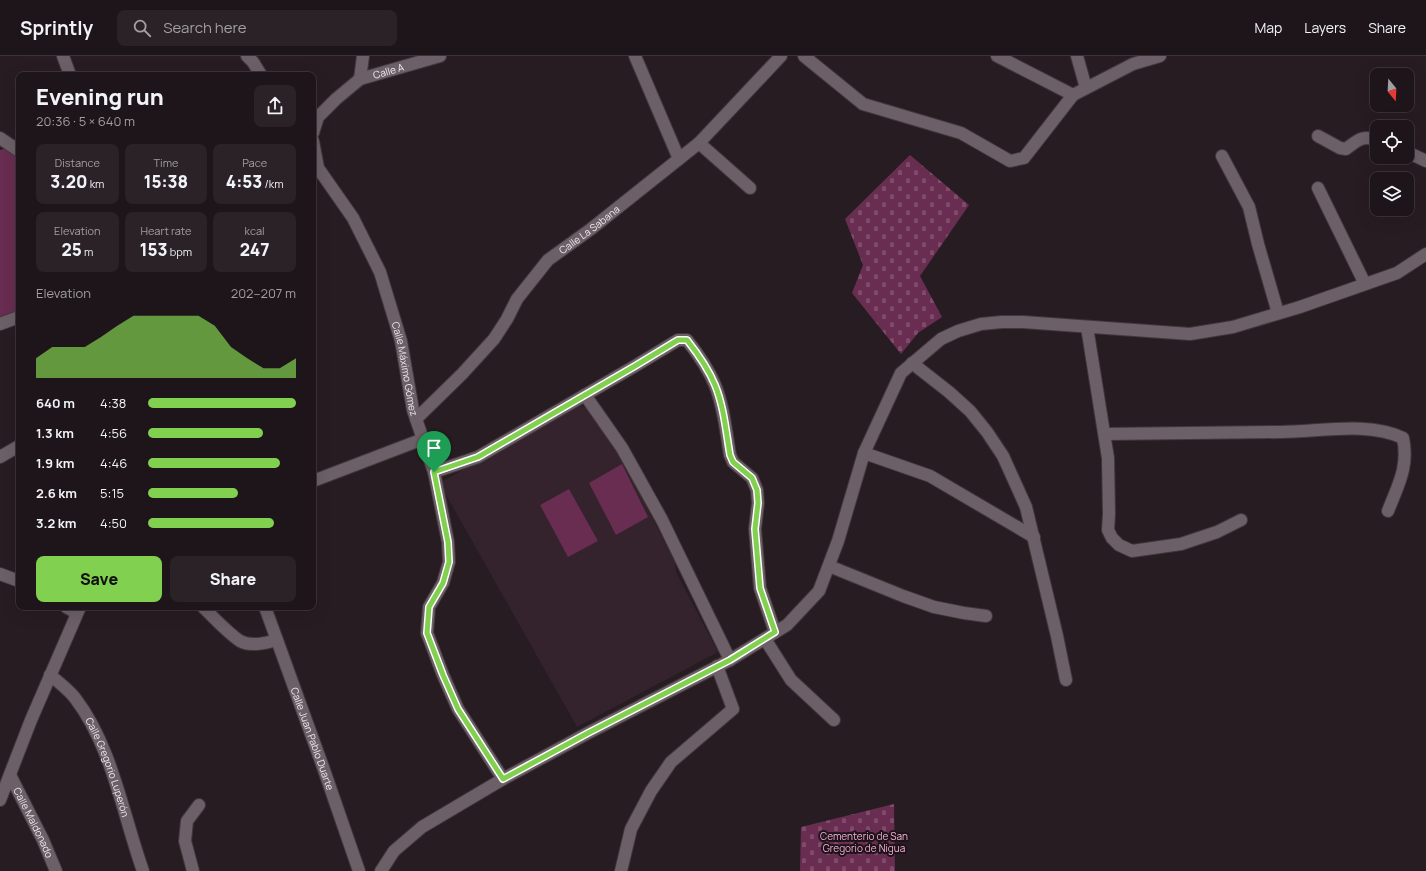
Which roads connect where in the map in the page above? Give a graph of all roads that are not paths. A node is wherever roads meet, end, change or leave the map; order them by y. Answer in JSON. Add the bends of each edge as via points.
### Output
{"nodes":[{"id":1,"x":63,"y":56,"type":"edge"},
{"id":2,"x":247,"y":56,"type":"edge"},
{"id":3,"x":363,"y":56,"type":"edge"},
{"id":4,"x":440,"y":56,"type":"edge"},
{"id":5,"x":635,"y":56,"type":"edge"},
{"id":6,"x":781,"y":56,"type":"edge"},
{"id":7,"x":804,"y":56,"type":"edge"},
{"id":8,"x":997,"y":56,"type":"edge"},
{"id":9,"x":1077,"y":56,"type":"edge"},
{"id":10,"x":1160,"y":56,"type":"edge"},
{"id":11,"x":69,"y":72,"type":"edge"},
{"id":12,"x":259,"y":72,"type":"edge"},
{"id":13,"x":360,"y":79,"type":"junction"},
{"id":14,"x":1086,"y":88,"type":"junction"},
{"id":15,"x":1073,"y":95,"type":"junction"},
{"id":16,"x":316,"y":116,"type":"edge"},
{"id":17,"x":1318,"y":136,"type":"dead end"},
{"id":18,"x":0,"y":138,"type":"edge"},
{"id":19,"x":1370,"y":138,"type":"edge"},
{"id":20,"x":699,"y":143,"type":"junction"},
{"id":21,"x":16,"y":149,"type":"edge"},
{"id":22,"x":1414,"y":155,"type":"edge"},
{"id":23,"x":1222,"y":156,"type":"dead end"},
{"id":24,"x":679,"y":159,"type":"junction"},
{"id":25,"x":1426,"y":161,"type":"edge"},
{"id":26,"x":316,"y":170,"type":"edge"},
{"id":27,"x":750,"y":188,"type":"dead end"},
{"id":28,"x":1318,"y":188,"type":"dead end"},
{"id":29,"x":1426,"y":254,"type":"edge"},
{"id":30,"x":1365,"y":284,"type":"junction"},
{"id":31,"x":1278,"y":313,"type":"junction"},
{"id":32,"x":16,"y":319,"type":"edge"},
{"id":33,"x":0,"y":324,"type":"edge"},
{"id":34,"x":1087,"y":327,"type":"junction"},
{"id":35,"x":912,"y":363,"type":"junction"},
{"id":36,"x":585,"y":395,"type":"junction"},
{"id":37,"x":416,"y":419,"type":"junction"},
{"id":38,"x":1105,"y":434,"type":"junction"},
{"id":39,"x":423,"y":439,"type":"junction"},
{"id":40,"x":16,"y":448,"type":"edge"},
{"id":41,"x":864,"y":453,"type":"junction"},
{"id":42,"x":0,"y":456,"type":"edge"},
{"id":43,"x":434,"y":472,"type":"junction"},
{"id":44,"x":316,"y":480,"type":"edge"},
{"id":45,"x":1388,"y":512,"type":"dead end"},
{"id":46,"x":1241,"y":520,"type":"dead end"},
{"id":47,"x":1034,"y":537,"type":"junction"},
{"id":48,"x":829,"y":566,"type":"junction"},
{"id":49,"x":0,"y":574,"type":"edge"},
{"id":50,"x":16,"y":580,"type":"edge"},
{"id":51,"x":79,"y":610,"type":"edge"},
{"id":52,"x":206,"y":610,"type":"edge"},
{"id":53,"x":266,"y":610,"type":"edge"},
{"id":54,"x":986,"y":616,"type":"dead end"},
{"id":55,"x":770,"y":636,"type":"junction"},
{"id":56,"x":277,"y":640,"type":"junction"},
{"id":57,"x":730,"y":660,"type":"junction"},
{"id":58,"x":717,"y":666,"type":"junction"},
{"id":59,"x":50,"y":675,"type":"junction"},
{"id":60,"x":1066,"y":680,"type":"dead end"},
{"id":61,"x":834,"y":720,"type":"dead end"},
{"id":62,"x":10,"y":774,"type":"junction"},
{"id":63,"x":503,"y":779,"type":"junction"},
{"id":64,"x":0,"y":800,"type":"edge"},
{"id":65,"x":199,"y":805,"type":"dead end"},
{"id":66,"x":56,"y":871,"type":"edge"},
{"id":67,"x":143,"y":871,"type":"edge"},
{"id":68,"x":193,"y":871,"type":"edge"},
{"id":69,"x":359,"y":871,"type":"edge"},
{"id":70,"x":381,"y":871,"type":"edge"},
{"id":71,"x":621,"y":871,"type":"edge"}],
"edges":[{"from":1,"to":11,"type":"street"},
{"from":2,"to":12,"type":"street"},
{"from":3,"to":13,"type":"street"},
{"from":4,"to":13,"type":"street","name":"Calle A"},
{"from":5,"to":24,"type":"street"},
{"from":6,"to":20,"type":"street","name":"Calle La Sabana"},
{"from":7,"to":15,"type":"street","via":[[863,104],[961,133],[1010,161],[1024,158]]},
{"from":8,"to":15,"type":"street"},
{"from":9,"to":14,"type":"street"},
{"from":10,"to":14,"type":"street","via":[[1133,64]]},
{"from":13,"to":16,"type":"street"},
{"from":14,"to":15,"type":"street"},
{"from":17,"to":19,"type":"street","via":[[1346,149],[1360,139]]},
{"from":18,"to":21,"type":"street"},
{"from":20,"to":24,"type":"street","name":"Calle La Sabana"},
{"from":20,"to":27,"type":"street"},
{"from":22,"to":25,"type":"street"},
{"from":23,"to":31,"type":"street","via":[[1249,207]]},
{"from":24,"to":37,"type":"street","name":"Calle La Sabana","via":[[548,260],[517,299],[494,339]]},
{"from":26,"to":37,"type":"street","name":"Calle Máximo Gómez","via":[[353,218],[380,272],[401,341]]},
{"from":28,"to":30,"type":"street"},
{"from":29,"to":30,"type":"street","via":[[1397,272]]},
{"from":30,"to":31,"type":"street"},
{"from":31,"to":34,"type":"street","via":[[1233,327],[1190,334]]},
{"from":32,"to":33,"type":"street"},
{"from":34,"to":35,"type":"street","via":[[1023,322],[981,324],[940,339]]},
{"from":34,"to":38,"type":"street"},
{"from":35,"to":41,"type":"street","via":[[901,373]]},
{"from":35,"to":47,"type":"street","via":[[970,411],[987,432],[1003,456],[1023,499]]},
{"from":36,"to":43,"type":"street","via":[[478,457]]},
{"from":36,"to":55,"type":"street","via":[[678,340],[687,340],[715,385],[733,462],[752,478],[757,490],[755,529],[760,588]]},
{"from":36,"to":57,"type":"street","via":[[622,448],[659,514]]},
{"from":37,"to":39,"type":"street","name":"Calle Máximo Gómez"},
{"from":38,"to":45,"type":"street","via":[[1373,428],[1395,434],[1403,438],[1406,450],[1405,468]]},
{"from":38,"to":46,"type":"street","via":[[1109,472],[1108,530],[1119,545],[1132,551],[1181,544],[1217,532]]},
{"from":39,"to":43,"type":"street","name":"Calle Máximo Gómez"},
{"from":39,"to":44,"type":"street"},
{"from":40,"to":42,"type":"street"},
{"from":41,"to":47,"type":"street","via":[[930,476]]},
{"from":41,"to":48,"type":"street"},
{"from":43,"to":63,"type":"street","name":"Calle Máximo Gómez","via":[[448,542],[449,562],[443,583],[429,607],[427,633],[458,709]]},
{"from":47,"to":60,"type":"street"},
{"from":48,"to":54,"type":"street","via":[[934,607]]},
{"from":48,"to":55,"type":"street","via":[[819,591],[787,626]]},
{"from":49,"to":50,"type":"street"},
{"from":51,"to":59,"type":"street"},
{"from":52,"to":56,"type":"street","via":[[241,641],[255,644]]},
{"from":53,"to":56,"type":"street","name":"Calle Juan Pablo Duarte"},
{"from":55,"to":57,"type":"street"},
{"from":55,"to":61,"type":"street","via":[[791,680]]},
{"from":56,"to":69,"type":"street","name":"Calle Juan Pablo Duarte"},
{"from":57,"to":58,"type":"street"},
{"from":58,"to":63,"type":"street"},
{"from":58,"to":71,"type":"street","via":[[733,709],[671,762],[651,791],[631,829]]},
{"from":59,"to":62,"type":"street"},
{"from":59,"to":67,"type":"street","name":"Calle Gregorio Luperón","via":[[74,697],[90,719],[110,765]]},
{"from":62,"to":64,"type":"street"},
{"from":62,"to":66,"type":"street","name":"Calle Maldonado"},
{"from":63,"to":70,"type":"street","via":[[422,827],[394,851]]},
{"from":65,"to":68,"type":"street","via":[[187,821],[185,841]]}]}
